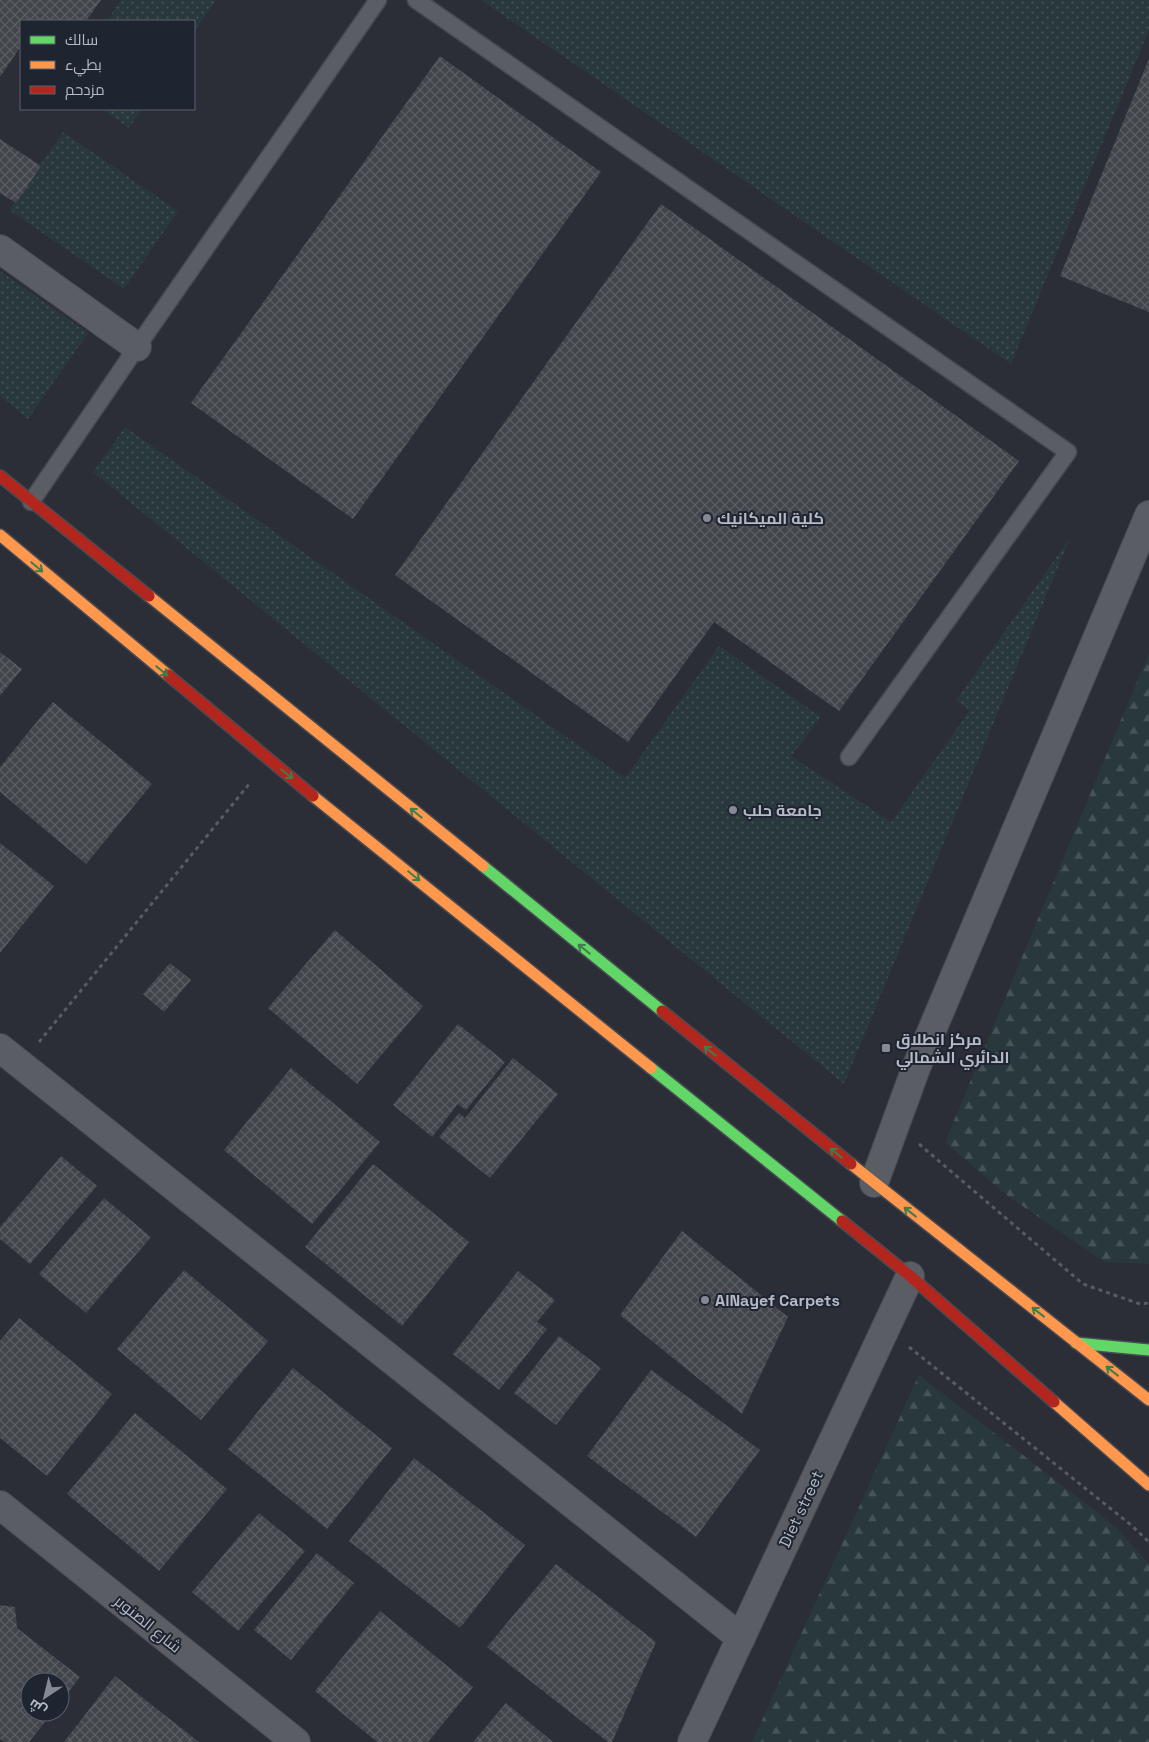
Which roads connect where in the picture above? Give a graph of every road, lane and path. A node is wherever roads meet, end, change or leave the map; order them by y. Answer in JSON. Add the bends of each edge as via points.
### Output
{"nodes":[{"id":1,"x":378,"y":0,"type":"edge"},
{"id":2,"x":416,"y":0,"type":"edge"},
{"id":3,"x":0,"y":249,"type":"edge"},
{"id":4,"x":137,"y":346,"type":"junction"},
{"id":5,"x":0,"y":476,"type":"edge"},
{"id":6,"x":31,"y":502,"type":"junction"},
{"id":7,"x":1149,"y":515,"type":"edge"},
{"id":8,"x":0,"y":536,"type":"edge"},
{"id":9,"x":849,"y":757,"type":"dead end"},
{"id":10,"x":269,"y":760,"type":"junction"},
{"id":11,"x":10,"y":1056,"type":"edge"},
{"id":12,"x":896,"y":1124,"type":"junction"},
{"id":13,"x":874,"y":1183,"type":"junction"},
{"id":14,"x":910,"y":1276,"type":"junction"},
{"id":15,"x":1149,"y":1303,"type":"edge"},
{"id":16,"x":886,"y":1328,"type":"junction"},
{"id":17,"x":1076,"y":1342,"type":"junction"},
{"id":18,"x":1149,"y":1350,"type":"edge"},
{"id":19,"x":1149,"y":1400,"type":"edge"},
{"id":20,"x":1149,"y":1468,"type":"edge"},
{"id":21,"x":1134,"y":1472,"type":"junction"},
{"id":22,"x":1149,"y":1485,"type":"edge"},
{"id":23,"x":0,"y":1505,"type":"edge"},
{"id":24,"x":1149,"y":1542,"type":"edge"},
{"id":25,"x":741,"y":1638,"type":"junction"},
{"id":26,"x":296,"y":1742,"type":"edge"},
{"id":27,"x":692,"y":1742,"type":"edge"}],
"edges":[{"from":1,"to":4,"type":"lane"},
{"from":2,"to":9,"type":"lane","via":[[1068,452]]},
{"from":3,"to":4,"type":"street"},
{"from":4,"to":6,"type":"lane"},
{"from":5,"to":6,"type":"main road"},
{"from":13,"to":6,"type":"main road","one_way":true},
{"from":7,"to":12,"type":"street","via":[[916,1068]]},
{"from":8,"to":10,"type":"main road","one_way":true},
{"from":10,"to":11,"type":"path"},
{"from":10,"to":14,"type":"main road","one_way":true},
{"from":11,"to":25,"type":"street"},
{"from":12,"to":13,"type":"street"},
{"from":12,"to":15,"type":"path","via":[[1083,1284],[1140,1304]]},
{"from":17,"to":13,"type":"main road","one_way":true},
{"from":14,"to":16,"type":"street","name":"Diet street"},
{"from":14,"to":21,"type":"main road"},
{"from":16,"to":24,"type":"path"},
{"from":16,"to":25,"type":"street","name":"Diet street"},
{"from":17,"to":18,"type":"main road"},
{"from":19,"to":17,"type":"main road","one_way":true},
{"from":20,"to":21,"type":"main road"},
{"from":21,"to":22,"type":"main road"},
{"from":23,"to":26,"type":"street","name":"شارع الصنوبر"},
{"from":25,"to":27,"type":"street","name":"Diet street"}]}
